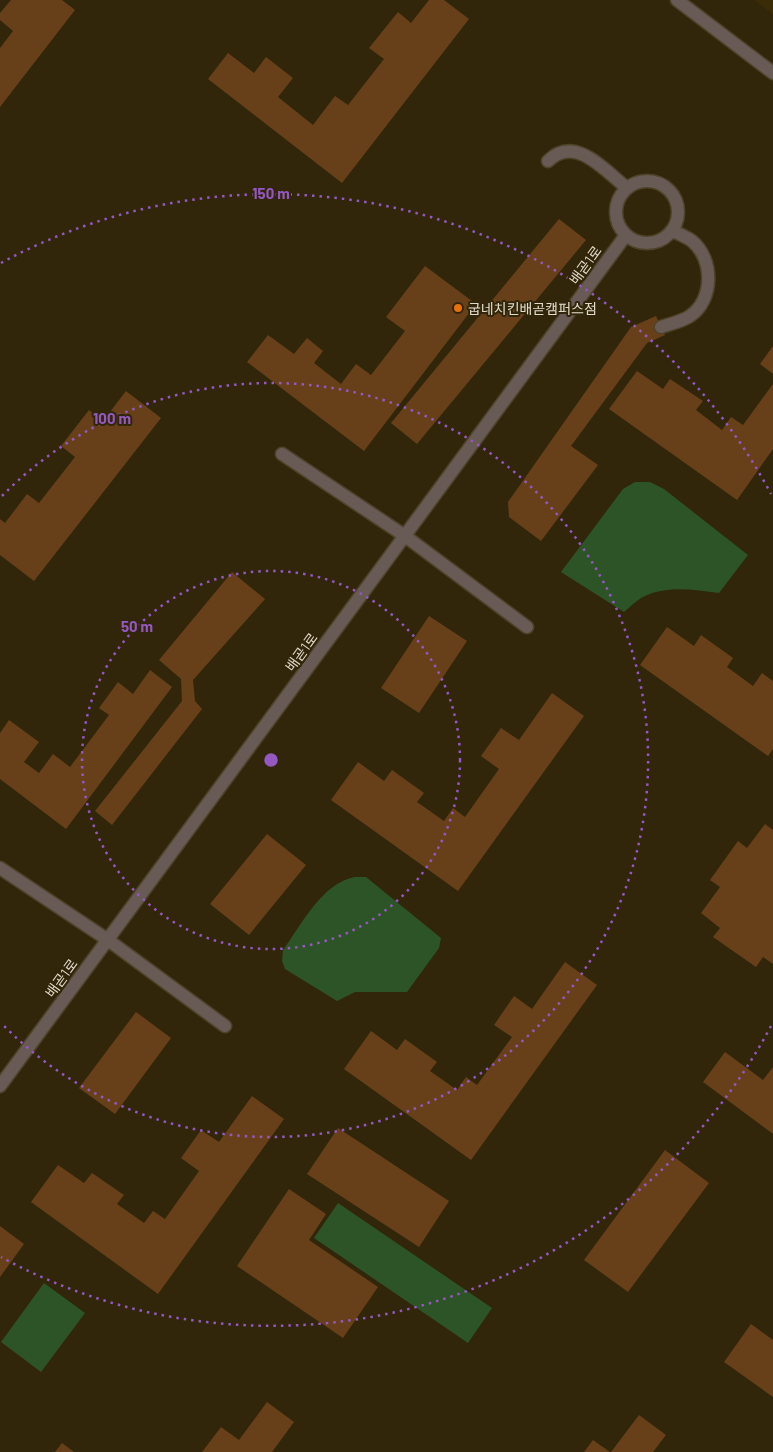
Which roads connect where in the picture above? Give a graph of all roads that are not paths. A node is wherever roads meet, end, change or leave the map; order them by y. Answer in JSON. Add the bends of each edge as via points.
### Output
{"nodes":[{"id":1,"x":678,"y":0,"type":"edge"},
{"id":2,"x":773,"y":73,"type":"edge"},
{"id":3,"x":548,"y":161,"type":"dead end"},
{"id":4,"x":627,"y":188,"type":"junction"},
{"id":5,"x":672,"y":230,"type":"junction"},
{"id":6,"x":626,"y":235,"type":"junction"},
{"id":7,"x":662,"y":327,"type":"dead end"},
{"id":8,"x":282,"y":454,"type":"dead end"},
{"id":9,"x":404,"y":536,"type":"junction"},
{"id":10,"x":527,"y":627,"type":"dead end"},
{"id":11,"x":0,"y":868,"type":"edge"},
{"id":12,"x":108,"y":940,"type":"junction"},
{"id":13,"x":226,"y":1026,"type":"dead end"},
{"id":14,"x":0,"y":1086,"type":"edge"}],
"edges":[{"from":1,"to":2,"type":"street"},
{"from":3,"to":4,"type":"street","via":[[558,152],[573,150],[585,155]]},
{"from":4,"to":5,"type":"street","via":[[642,181],[652,181],[670,192],[678,211]]},
{"from":4,"to":6,"type":"street","via":[[618,198],[615,208],[618,223]]},
{"from":5,"to":6,"type":"street","via":[[655,242],[644,243]]},
{"from":5,"to":7,"type":"street","via":[[693,241],[709,270],[702,305],[690,317]]},
{"from":6,"to":9,"type":"street","name":"배곧1로"},
{"from":8,"to":9,"type":"street"},
{"from":9,"to":10,"type":"street"},
{"from":9,"to":12,"type":"street","name":"배곧1로"},
{"from":11,"to":12,"type":"street"},
{"from":12,"to":13,"type":"street"},
{"from":12,"to":14,"type":"street","name":"배곧1로"}]}
